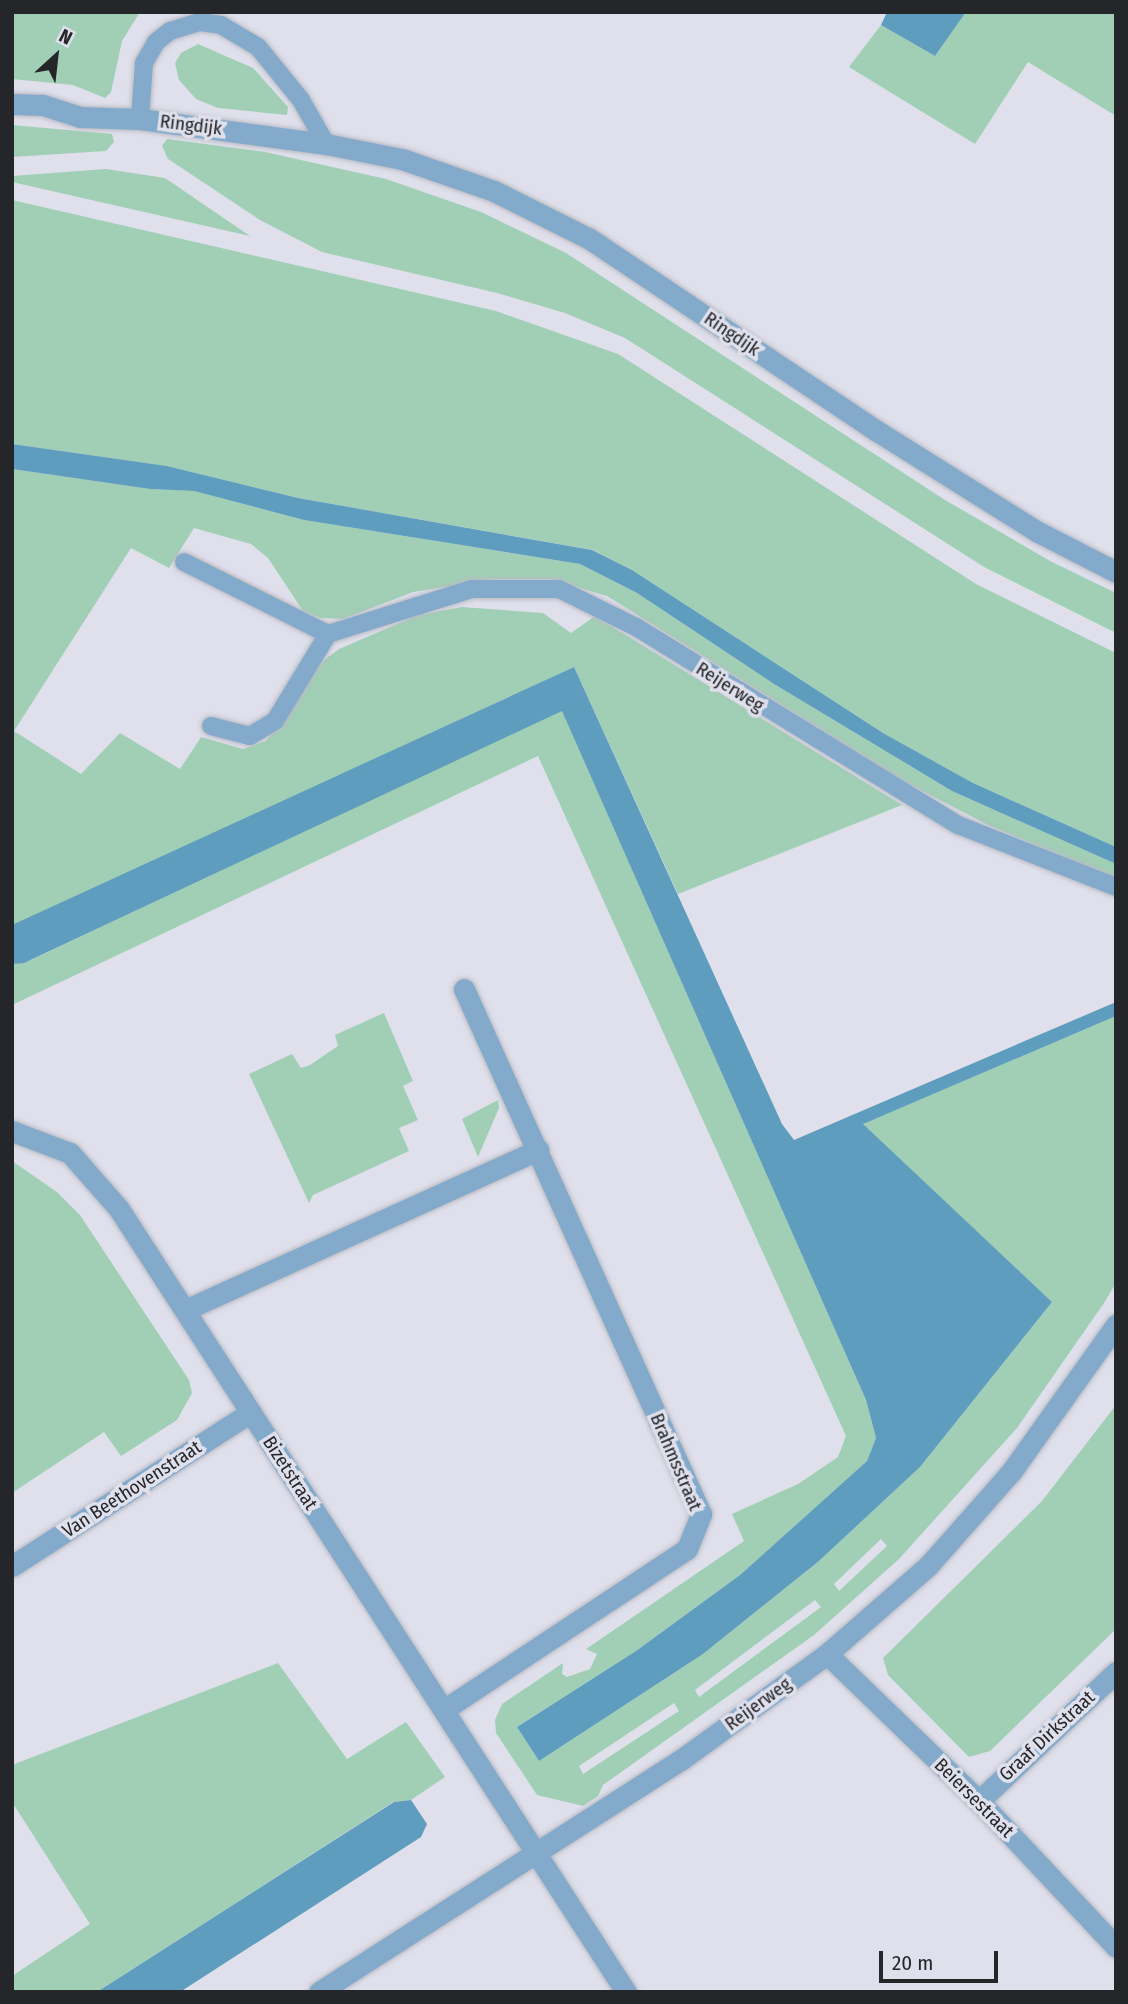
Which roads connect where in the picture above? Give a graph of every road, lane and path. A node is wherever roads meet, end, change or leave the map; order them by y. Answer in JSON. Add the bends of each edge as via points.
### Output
{"nodes":[{"id":1,"x":12,"y":104,"type":"edge"},
{"id":2,"x":140,"y":119,"type":"junction"},
{"id":3,"x":326,"y":144,"type":"junction"},
{"id":4,"x":184,"y":562,"type":"dead end"},
{"id":5,"x":1116,"y":572,"type":"edge"},
{"id":6,"x":328,"y":634,"type":"junction"},
{"id":7,"x":211,"y":726,"type":"dead end"},
{"id":8,"x":1116,"y":887,"type":"edge"},
{"id":9,"x":464,"y":989,"type":"dead end"},
{"id":10,"x":12,"y":1132,"type":"edge"},
{"id":11,"x":538,"y":1150,"type":"junction"},
{"id":12,"x":185,"y":1310,"type":"junction"},
{"id":13,"x":1116,"y":1325,"type":"edge"},
{"id":14,"x":251,"y":1412,"type":"junction"},
{"id":15,"x":12,"y":1566,"type":"edge"},
{"id":16,"x":827,"y":1654,"type":"junction"},
{"id":17,"x":1116,"y":1672,"type":"edge"},
{"id":18,"x":445,"y":1709,"type":"junction"},
{"id":19,"x":979,"y":1801,"type":"junction"},
{"id":20,"x":535,"y":1851,"type":"junction"},
{"id":21,"x":1116,"y":1947,"type":"edge"},
{"id":22,"x":320,"y":1992,"type":"edge"},
{"id":23,"x":626,"y":1992,"type":"edge"}],
"edges":[{"from":1,"to":2,"type":"street","name":"Ringdijk","via":[[43,105],[80,117]]},
{"from":2,"to":3,"type":"street","name":"Ringdijk"},
{"from":2,"to":3,"type":"lane","name":"Ringdijk","via":[[144,63],[156,42],[170,31],[200,22],[221,25],[258,47],[301,100]]},
{"from":3,"to":5,"type":"street","name":"Ringdijk","via":[[402,159],[494,191],[590,239],[877,431],[1038,531]]},
{"from":4,"to":6,"type":"lane"},
{"from":6,"to":7,"type":"lane","via":[[275,721],[250,736]]},
{"from":6,"to":8,"type":"lane","name":"Reijerweg","via":[[472,589],[559,589],[636,627],[958,825]]},
{"from":9,"to":11,"type":"street","name":"Brahmsstraat"},
{"from":10,"to":12,"type":"street","name":"Bizetstraat","via":[[70,1153],[118,1209]]},
{"from":11,"to":12,"type":"street"},
{"from":11,"to":18,"type":"street","name":"Brahmsstraat","via":[[701,1514],[687,1549]]},
{"from":12,"to":14,"type":"street","name":"Bizetstraat"},
{"from":13,"to":16,"type":"street","name":"Reijerweg","via":[[1011,1472],[928,1566]]},
{"from":14,"to":15,"type":"street","name":"Van Beethovenstraat"},
{"from":14,"to":18,"type":"street","name":"Bizetstraat"},
{"from":16,"to":19,"type":"street","name":"Beiersestraat"},
{"from":16,"to":20,"type":"street","name":"Reijerweg","via":[[682,1759]]},
{"from":17,"to":19,"type":"street","name":"Graaf Dirkstraat"},
{"from":18,"to":20,"type":"street","name":"Bizetstraat"},
{"from":19,"to":21,"type":"street","name":"Beiersestraat"},
{"from":20,"to":22,"type":"street","name":"Reijerweg"},
{"from":20,"to":23,"type":"street","name":"Bizetstraat"}]}
